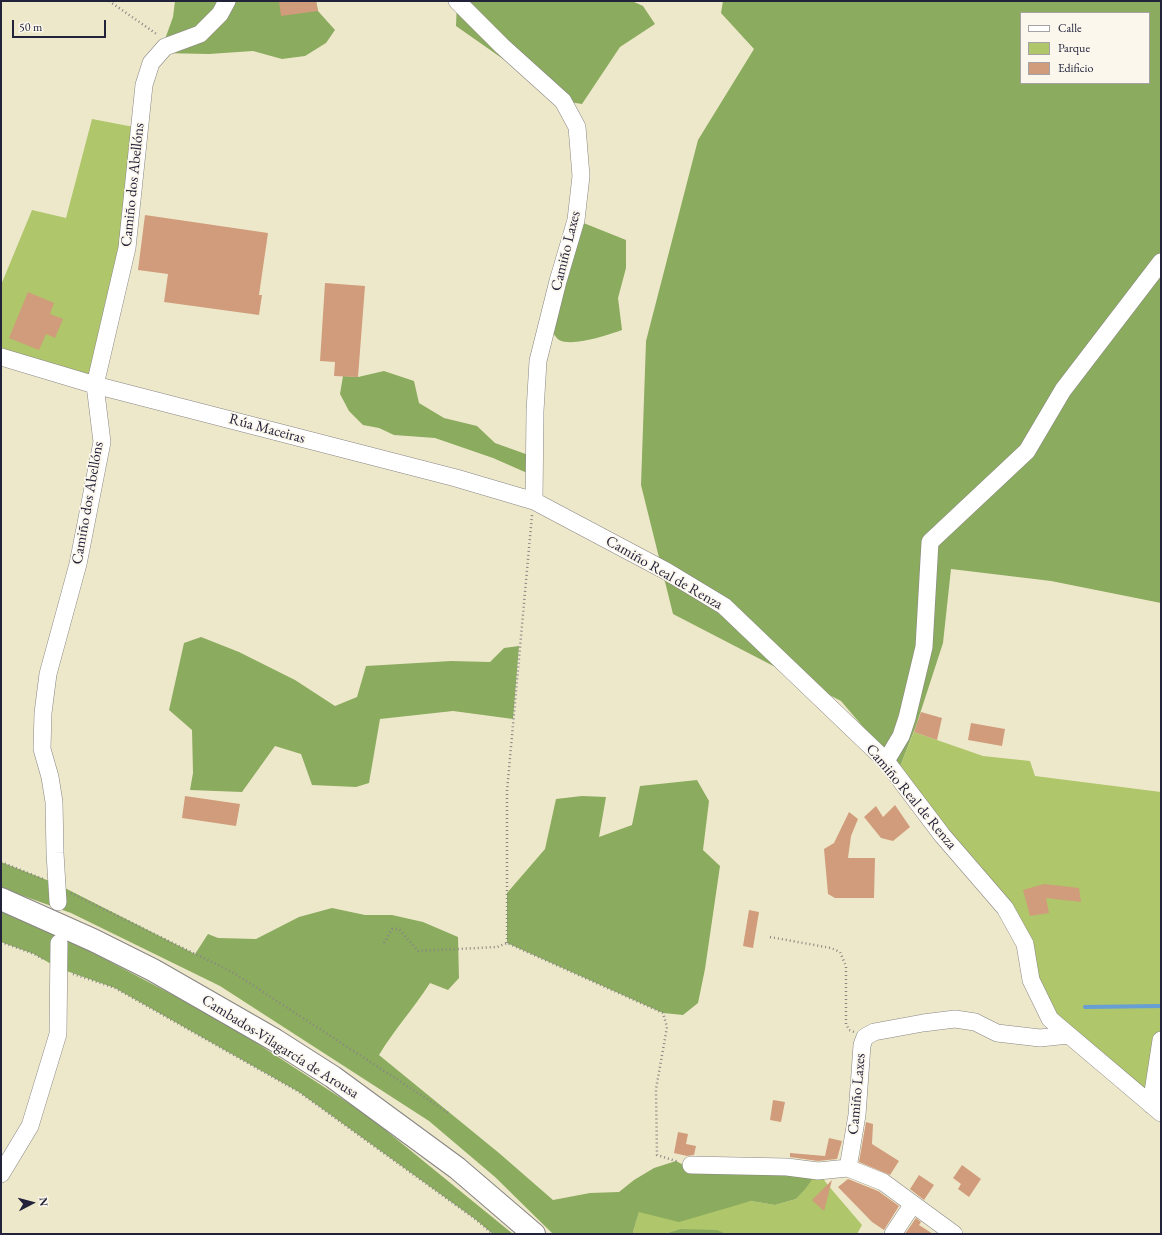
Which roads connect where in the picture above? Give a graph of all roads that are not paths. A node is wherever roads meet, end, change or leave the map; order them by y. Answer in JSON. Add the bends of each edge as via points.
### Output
{"nodes":[{"id":1,"x":227,"y":1,"type":"edge"},
{"id":2,"x":457,"y":1,"type":"edge"},
{"id":3,"x":1161,"y":262,"type":"edge"},
{"id":4,"x":1,"y":358,"type":"edge"},
{"id":5,"x":95,"y":385,"type":"junction"},
{"id":6,"x":534,"y":501,"type":"junction"},
{"id":7,"x":886,"y":762,"type":"junction"},
{"id":8,"x":1,"y":899,"type":"edge"},
{"id":9,"x":58,"y":902,"type":"dead end"},
{"id":10,"x":59,"y":943,"type":"dead end"},
{"id":11,"x":1069,"y":1035,"type":"junction"},
{"id":12,"x":1161,"y":1040,"type":"edge"},
{"id":13,"x":1156,"y":1109,"type":"edge"},
{"id":14,"x":691,"y":1165,"type":"road end"},
{"id":15,"x":848,"y":1168,"type":"junction"},
{"id":16,"x":1,"y":1174,"type":"edge"},
{"id":17,"x":913,"y":1204,"type":"junction"},
{"id":18,"x":534,"y":1234,"type":"edge"},
{"id":19,"x":894,"y":1234,"type":"edge"},
{"id":20,"x":954,"y":1234,"type":"edge"}],
"edges":[{"from":1,"to":5,"type":"street","name":"Camiño dos Abellóns","via":[[220,14],[200,34],[165,47],[151,63],[144,84],[127,248]]},
{"from":2,"to":6,"type":"street","name":"Camiño Laxes","via":[[563,101],[577,128],[581,176],[576,220],[538,360],[534,411]]},
{"from":3,"to":7,"type":"street","via":[[1063,390],[1027,451],[930,542],[924,647],[907,718],[901,736]]},
{"from":4,"to":5,"type":"street","name":"Rúa Maceiras"},
{"from":5,"to":6,"type":"street","name":"Rúa Maceiras","via":[[456,478]]},
{"from":5,"to":9,"type":"street","name":"Camiño dos Abellóns","via":[[102,442],[78,564],[48,674],[43,713],[42,750],[54,802]]},
{"from":6,"to":7,"type":"street","name":"Camiño Real de Renza","via":[[724,606]]},
{"from":7,"to":11,"type":"street","name":"Camiño Real de Renza","via":[[942,835],[1005,908],[1025,944],[1031,980],[1050,1019]]},
{"from":8,"to":18,"type":"highway","name":"Cambados-Vilagarcía de Arousa","via":[[154,970],[282,1044],[333,1077],[457,1168]]},
{"from":10,"to":16,"type":"street","via":[[58,1034],[30,1126]]},
{"from":11,"to":13,"type":"street","name":"Camiño Real de Renza"},
{"from":11,"to":15,"type":"street","name":"Camiño Laxes","via":[[1040,1038],[997,1032],[975,1022],[955,1019],[874,1032],[865,1037],[862,1045],[857,1115]]},
{"from":12,"to":13,"type":"street"},
{"from":14,"to":15,"type":"street","via":[[787,1167],[818,1171]]},
{"from":15,"to":17,"type":"street","via":[[884,1182]]},
{"from":17,"to":19,"type":"street"},
{"from":17,"to":20,"type":"street"}]}
